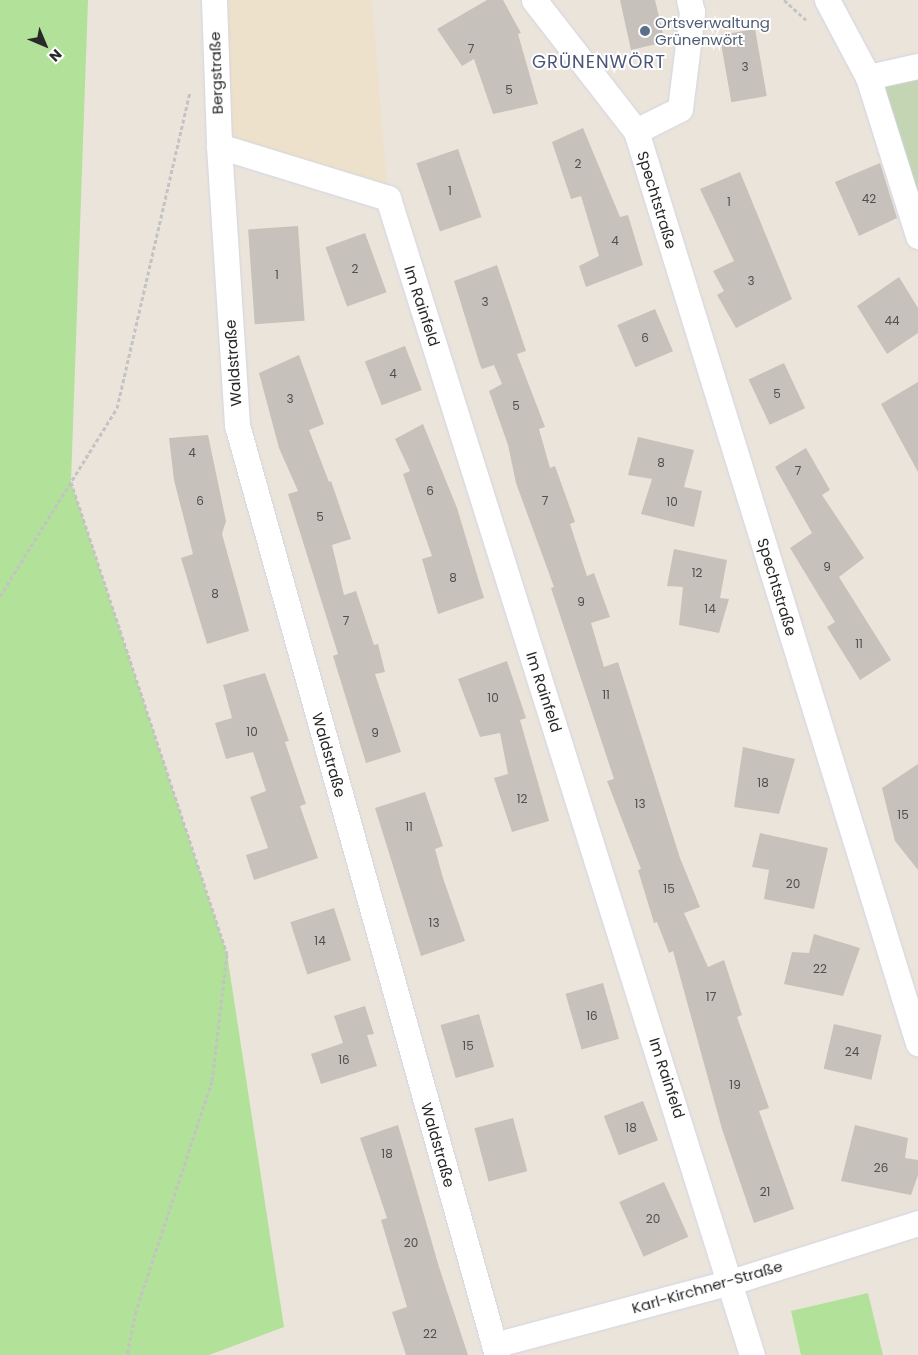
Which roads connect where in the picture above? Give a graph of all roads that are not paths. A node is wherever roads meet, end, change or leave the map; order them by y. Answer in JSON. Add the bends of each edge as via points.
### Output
{"nodes":[{"id":1,"x":214,"y":0,"type":"edge"},
{"id":2,"x":534,"y":0,"type":"edge"},
{"id":3,"x":689,"y":0,"type":"edge"},
{"id":4,"x":827,"y":0,"type":"edge"},
{"id":5,"x":918,"y":66,"type":"edge"},
{"id":6,"x":868,"y":76,"type":"junction"},
{"id":7,"x":636,"y":131,"type":"junction"},
{"id":8,"x":219,"y":146,"type":"junction"},
{"id":9,"x":918,"y":236,"type":"edge"},
{"id":10,"x":918,"y":1042,"type":"edge"},
{"id":11,"x":918,"y":1223,"type":"edge"},
{"id":12,"x":732,"y":1282,"type":"junction"},
{"id":13,"x":496,"y":1350,"type":"edge"},
{"id":14,"x":752,"y":1355,"type":"edge"}],
"edges":[{"from":1,"to":8,"type":"street","name":"Bergstraße"},
{"from":2,"to":7,"type":"street"},
{"from":3,"to":7,"type":"street","via":[[692,12],[680,109]]},
{"from":4,"to":6,"type":"street"},
{"from":5,"to":6,"type":"street"},
{"from":6,"to":9,"type":"street"},
{"from":7,"to":10,"type":"street","name":"Spechtstraße"},
{"from":8,"to":12,"type":"street","name":"Im Rainfeld","via":[[388,198]]},
{"from":8,"to":13,"type":"street","name":"Waldstraße","via":[[237,425]]},
{"from":11,"to":12,"type":"street","name":"Karl-Kirchner-Straße"},
{"from":12,"to":13,"type":"street","name":"Karl-Kirchner-Straße"},
{"from":12,"to":14,"type":"street","name":"Im Rainfeld"}]}
